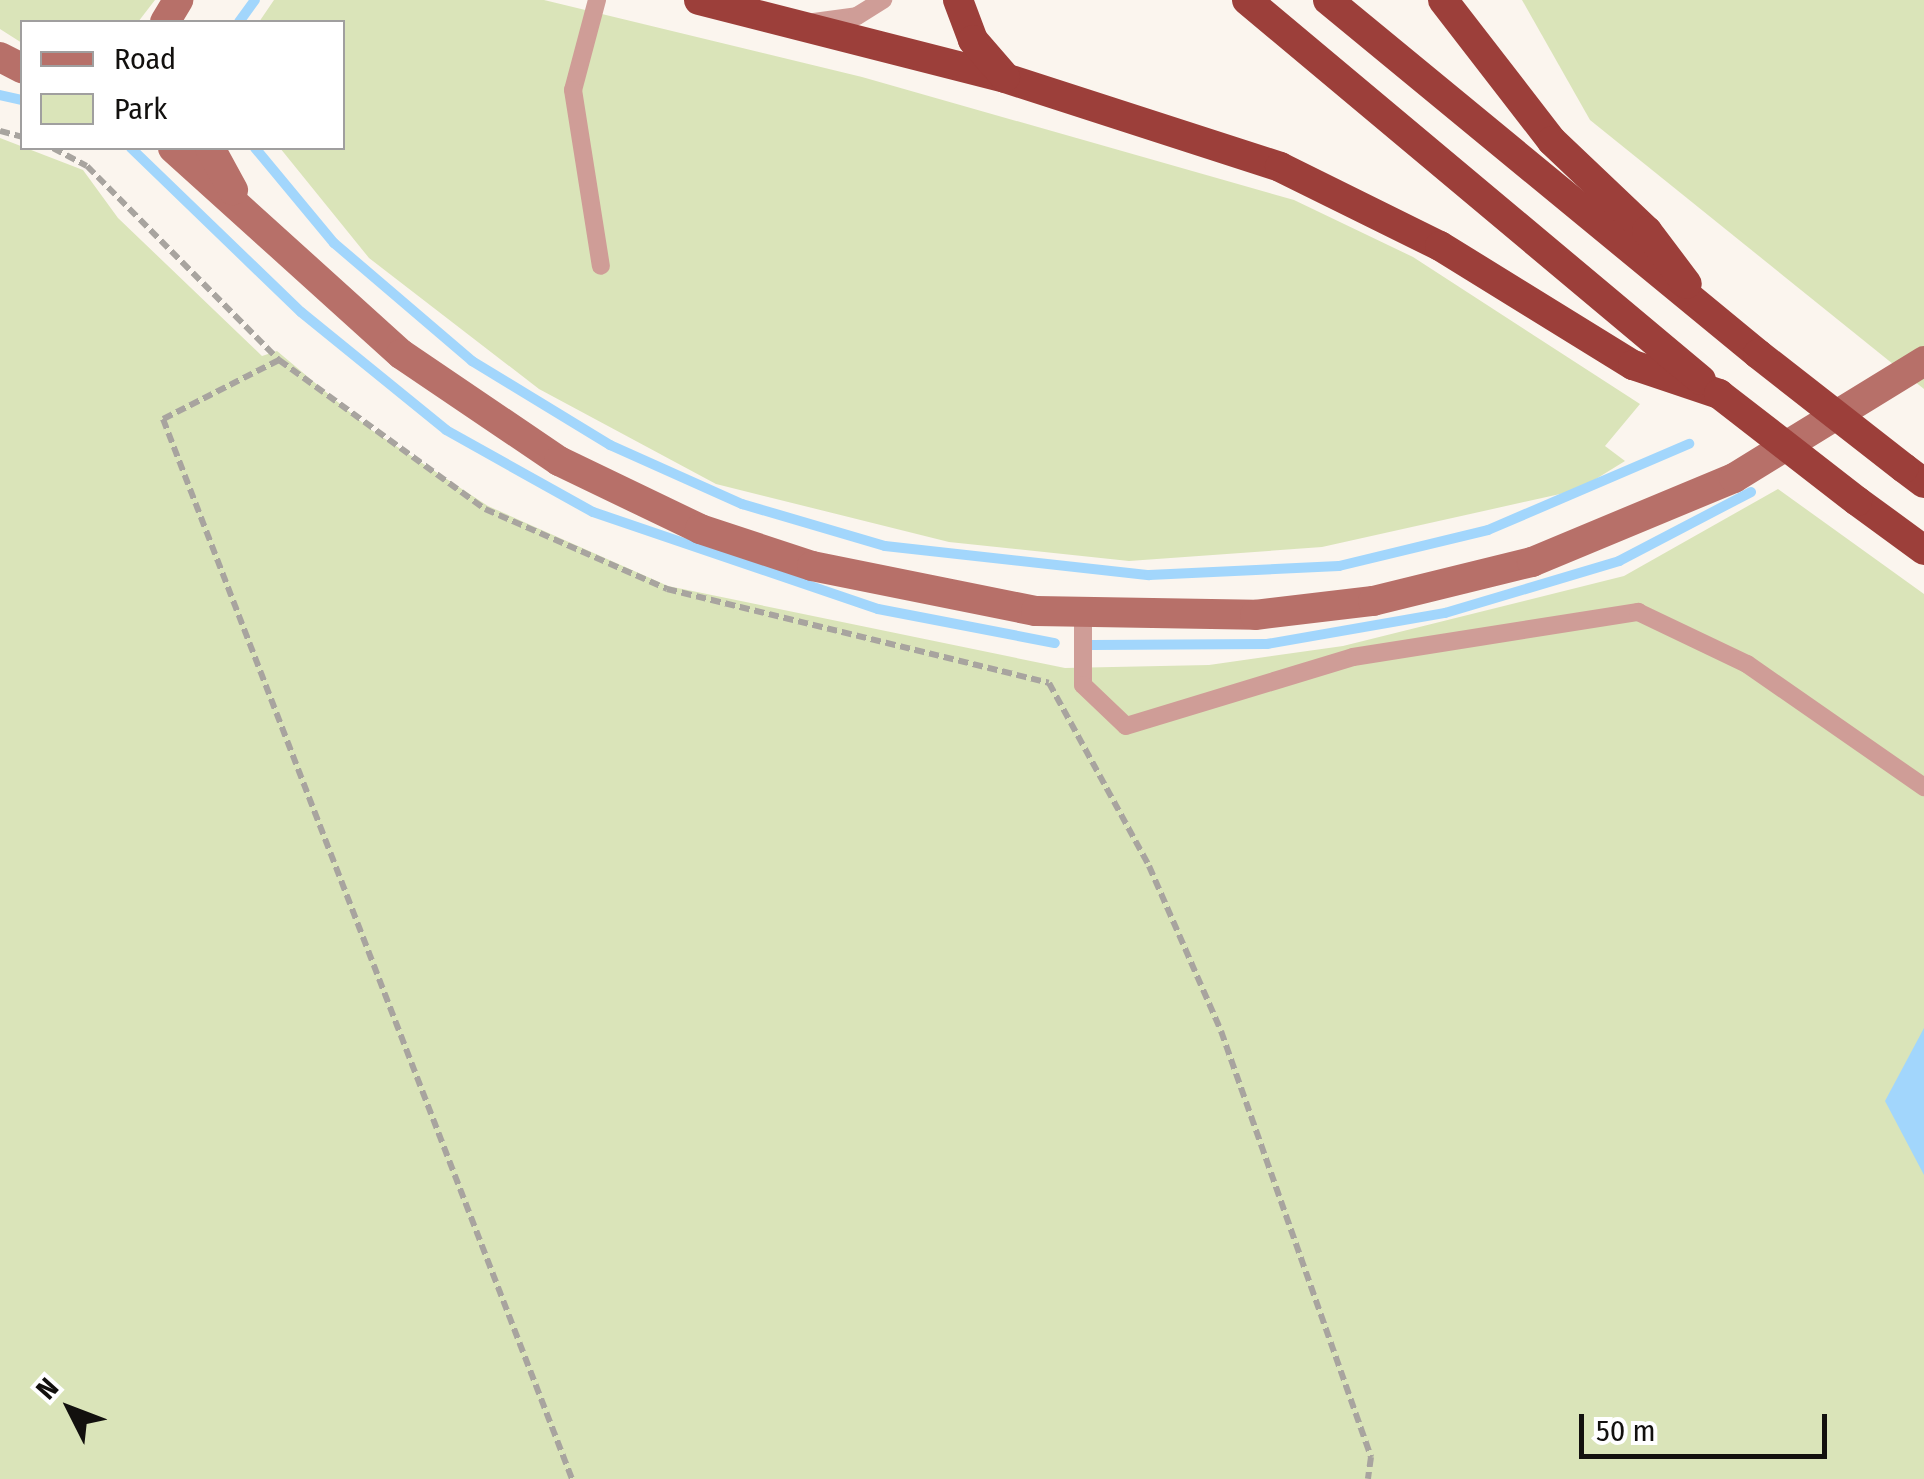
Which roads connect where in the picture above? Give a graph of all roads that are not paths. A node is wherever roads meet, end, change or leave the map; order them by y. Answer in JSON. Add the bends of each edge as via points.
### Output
{"nodes":[{"id":1,"x":598,"y":0,"type":"edge"},
{"id":2,"x":699,"y":0,"type":"edge"},
{"id":3,"x":883,"y":0,"type":"edge"},
{"id":4,"x":958,"y":0,"type":"edge"},
{"id":5,"x":1247,"y":0,"type":"edge"},
{"id":6,"x":1328,"y":0,"type":"edge"},
{"id":7,"x":1443,"y":0,"type":"edge"},
{"id":8,"x":796,"y":24,"type":"junction"},
{"id":9,"x":1006,"y":78,"type":"junction"},
{"id":10,"x":176,"y":150,"type":"edge"},
{"id":11,"x":211,"y":150,"type":"edge"},
{"id":12,"x":236,"y":197,"type":"junction"},
{"id":13,"x":600,"y":266,"type":"dead end"},
{"id":14,"x":1713,"y":318,"type":"junction"},
{"id":15,"x":1924,"y":360,"type":"edge"},
{"id":16,"x":1719,"y":394,"type":"junction"},
{"id":17,"x":1914,"y":476,"type":"edge"},
{"id":18,"x":1924,"y":550,"type":"edge"},
{"id":19,"x":1083,"y":612,"type":"junction"},
{"id":20,"x":1924,"y":786,"type":"edge"}],
"edges":[{"from":1,"to":13,"type":"lane","via":[[573,90]]},
{"from":2,"to":8,"type":"highway"},
{"from":3,"to":8,"type":"lane","via":[[857,16]]},
{"from":4,"to":9,"type":"highway","via":[[973,40]]},
{"from":5,"to":16,"type":"highway"},
{"from":6,"to":14,"type":"highway"},
{"from":7,"to":14,"type":"highway","via":[[1552,141],[1647,231]]},
{"from":8,"to":9,"type":"highway"},
{"from":9,"to":16,"type":"highway","via":[[1323,186],[1504,282],[1633,365]]},
{"from":10,"to":12,"type":"main road"},
{"from":11,"to":12,"type":"main road"},
{"from":12,"to":19,"type":"main road","via":[[308,274],[447,390],[648,506],[873,584]]},
{"from":14,"to":17,"type":"highway","bridge":true},
{"from":15,"to":19,"type":"main road","via":[[1734,478],[1532,562],[1300,610]]},
{"from":16,"to":18,"type":"highway","bridge":true},
{"from":19,"to":20,"type":"lane","via":[[1083,685],[1126,726],[1353,657],[1638,612],[1747,664]]}]}
